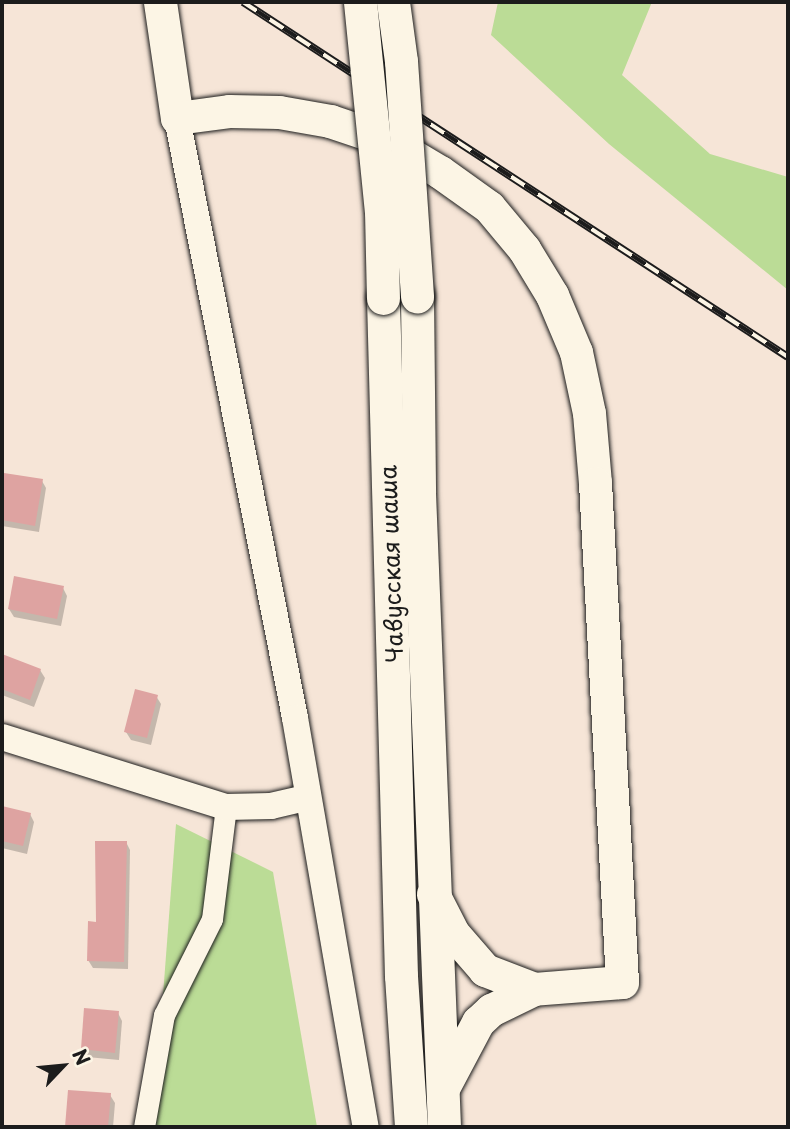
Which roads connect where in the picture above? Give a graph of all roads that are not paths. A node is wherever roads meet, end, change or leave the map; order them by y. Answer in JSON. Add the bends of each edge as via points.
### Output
{"nodes":[{"id":1,"x":160,"y":2,"type":"edge"},
{"id":2,"x":359,"y":2,"type":"edge"},
{"id":3,"x":393,"y":2,"type":"edge"},
{"id":4,"x":177,"y":118,"type":"junction"},
{"id":5,"x":2,"y":737,"type":"edge"},
{"id":6,"x":307,"y":797,"type":"junction"},
{"id":7,"x":226,"y":807,"type":"junction"},
{"id":8,"x":433,"y":894,"type":"junction"},
{"id":9,"x":534,"y":989,"type":"junction"},
{"id":10,"x":443,"y":1088,"type":"junction"},
{"id":11,"x":144,"y":1127,"type":"edge"},
{"id":12,"x":366,"y":1127,"type":"edge"},
{"id":13,"x":411,"y":1127,"type":"edge"},
{"id":14,"x":444,"y":1127,"type":"edge"}],
"edges":[{"from":1,"to":4,"type":"main road"},
{"from":2,"to":13,"type":"main road","name":"Чавусская шаша","bridge":true,"via":[[381,211],[401,975]]},
{"from":3,"to":8,"type":"main road","name":"Чавусская шаша","bridge":true,"via":[[416,296]]},
{"from":4,"to":6,"type":"street"},
{"from":4,"to":9,"type":"main road","via":[[229,111],[279,112],[330,121],[386,140],[489,207],[524,249],[552,295],[576,352],[589,413],[595,483],[622,982]]},
{"from":5,"to":7,"type":"street"},
{"from":6,"to":7,"type":"street","via":[[271,806]]},
{"from":6,"to":12,"type":"street"},
{"from":7,"to":11,"type":"street","via":[[212,919],[164,1015]]},
{"from":8,"to":9,"type":"main road","via":[[472,959],[485,970]]},
{"from":8,"to":10,"type":"main road","name":"Чавусская шаша"},
{"from":9,"to":10,"type":"main road","via":[[491,1010],[478,1022]]},
{"from":10,"to":14,"type":"main road","name":"Чавусская шаша"}]}
